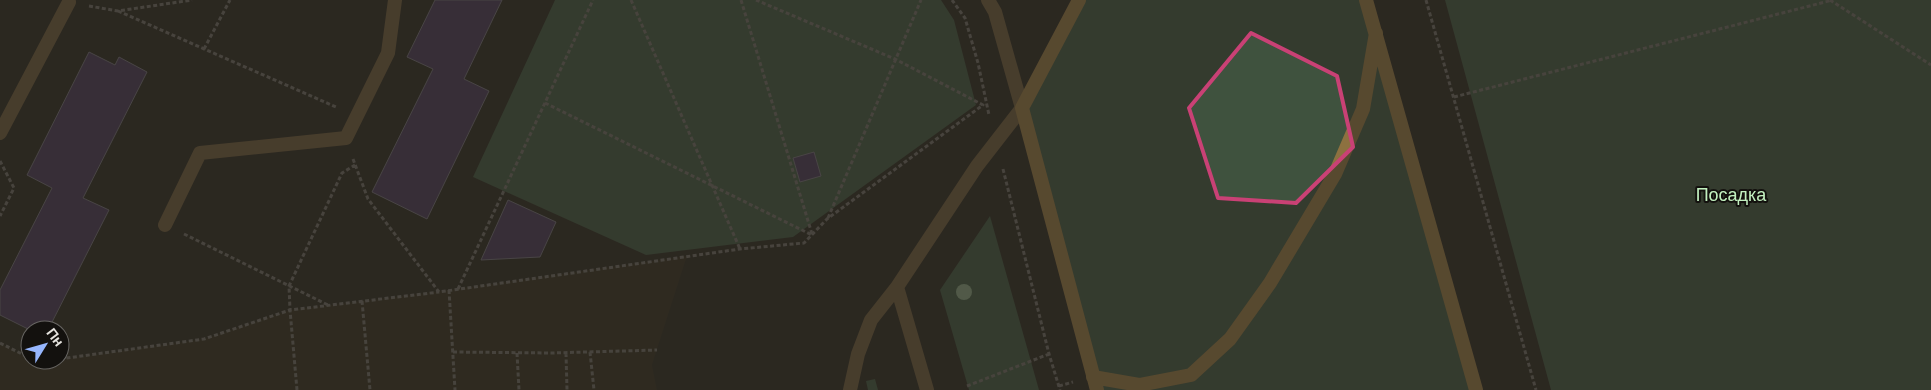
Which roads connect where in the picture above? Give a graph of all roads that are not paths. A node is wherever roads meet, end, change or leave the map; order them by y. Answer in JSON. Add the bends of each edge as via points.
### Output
{"nodes":[{"id":1,"x":395,"y":0,"type":"edge"},
{"id":2,"x":988,"y":0,"type":"edge"},
{"id":3,"x":1079,"y":0,"type":"edge"},
{"id":4,"x":1366,"y":0,"type":"edge"},
{"id":5,"x":69,"y":2,"type":"road end"},
{"id":6,"x":1376,"y":33,"type":"junction"},
{"id":7,"x":1022,"y":108,"type":"junction"},
{"id":8,"x":0,"y":133,"type":"edge"},
{"id":9,"x":165,"y":225,"type":"road end"},
{"id":10,"x":897,"y":287,"type":"junction"},
{"id":11,"x":1095,"y":383,"type":"edge"},
{"id":12,"x":850,"y":390,"type":"edge"},
{"id":13,"x":927,"y":390,"type":"edge"},
{"id":14,"x":1476,"y":390,"type":"edge"}],
"edges":[{"from":1,"to":9,"type":"street","via":[[388,53],[346,138],[200,153]]},
{"from":2,"to":7,"type":"street","via":[[995,12]]},
{"from":3,"to":7,"type":"main road"},
{"from":4,"to":6,"type":"main road"},
{"from":5,"to":8,"type":"street"},
{"from":6,"to":11,"type":"main road","via":[[1363,109],[1335,174],[1270,283],[1230,339],[1191,375],[1139,385]]},
{"from":6,"to":14,"type":"main road"},
{"from":7,"to":10,"type":"street","via":[[978,166]]},
{"from":7,"to":11,"type":"main road"},
{"from":10,"to":12,"type":"street","via":[[871,320],[858,354]]},
{"from":10,"to":13,"type":"street"}]}
